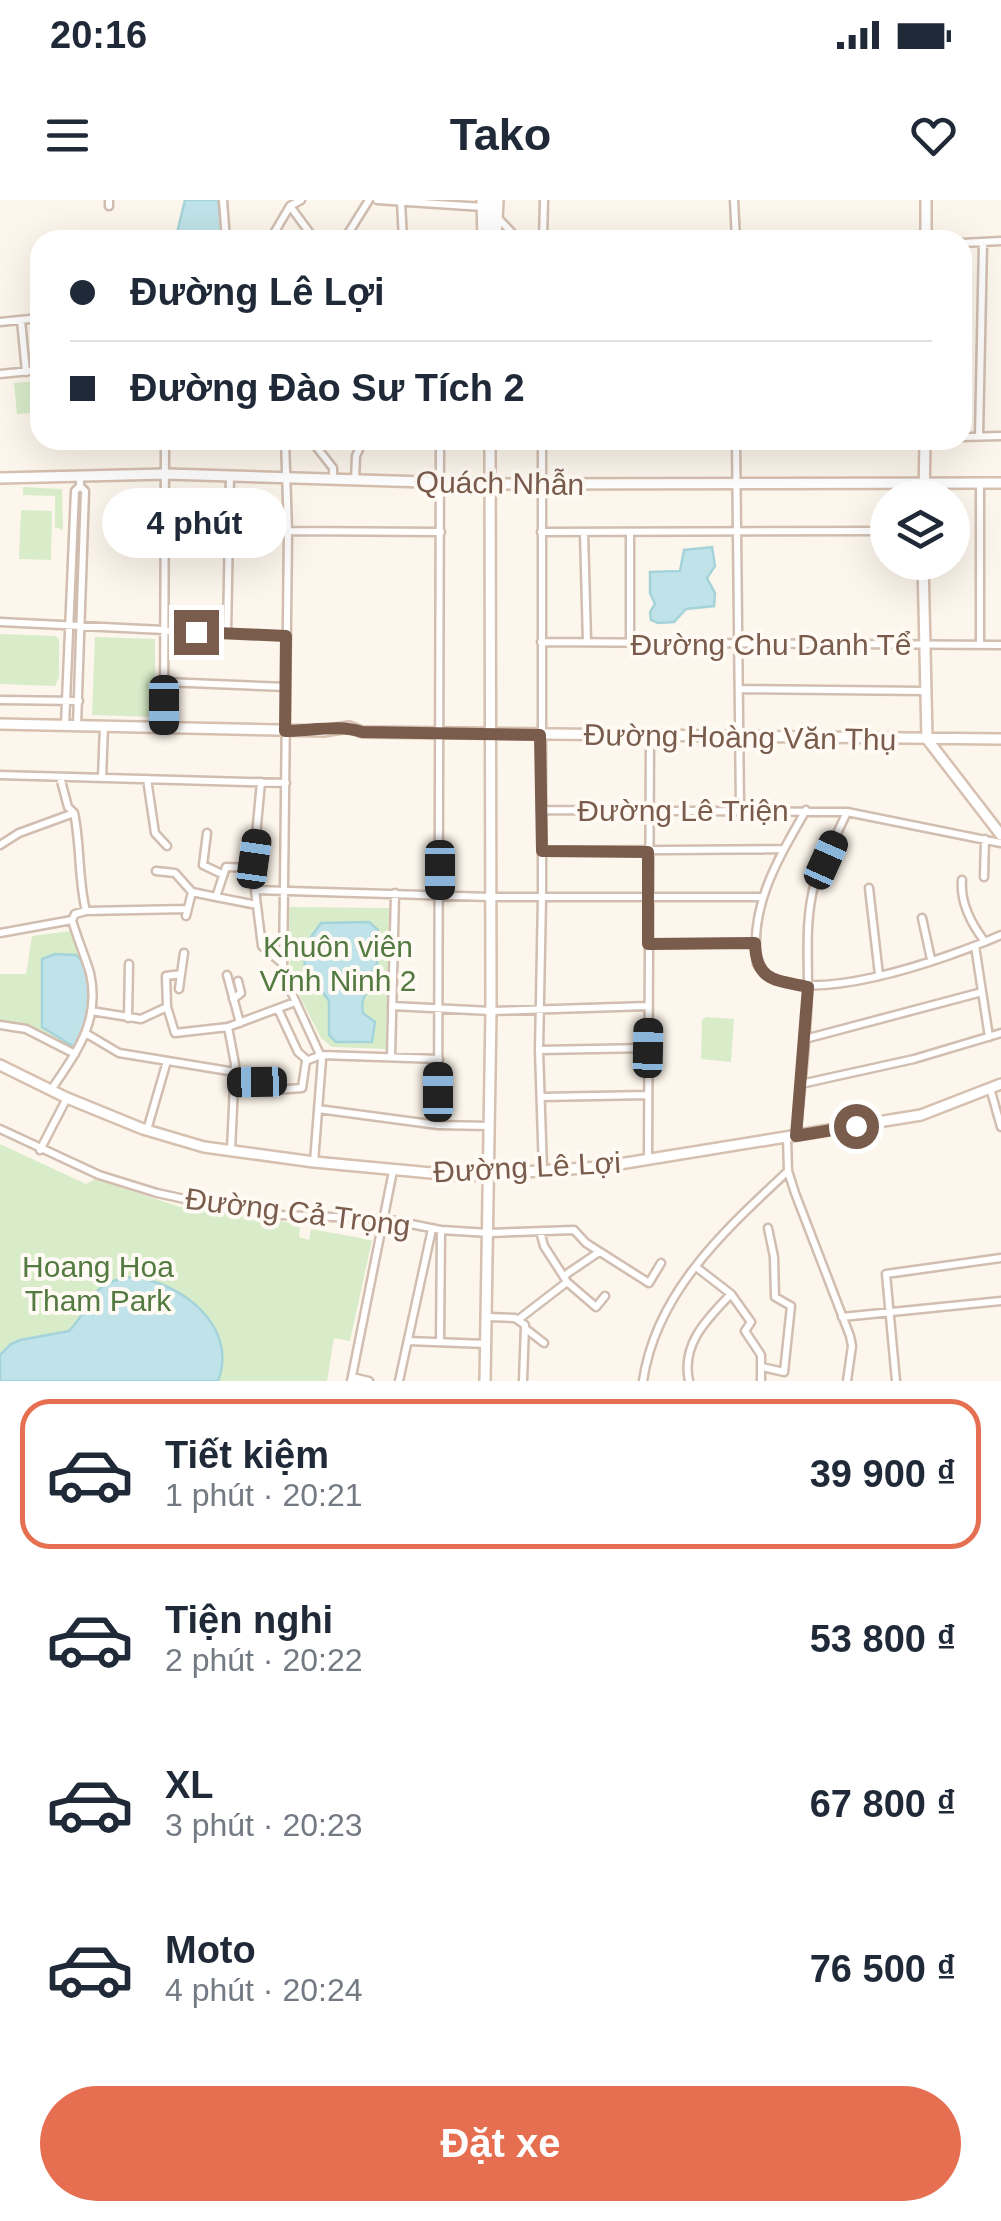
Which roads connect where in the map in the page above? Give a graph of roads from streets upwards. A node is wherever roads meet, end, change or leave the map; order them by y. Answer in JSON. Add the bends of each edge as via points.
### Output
{"nodes":[{"id":1,"x":223,"y":200,"type":"edge"},
{"id":2,"x":302,"y":200,"type":"edge"},
{"id":3,"x":369,"y":200,"type":"edge"},
{"id":4,"x":377,"y":200,"type":"edge"},
{"id":5,"x":498,"y":200,"type":"edge"},
{"id":6,"x":544,"y":200,"type":"edge"},
{"id":7,"x":734,"y":200,"type":"edge"},
{"id":8,"x":926,"y":200,"type":"edge"},
{"id":9,"x":401,"y":202,"type":"junction"},
{"id":10,"x":485,"y":202,"type":"edge"},
{"id":11,"x":290,"y":206,"type":"junction"},
{"id":12,"x":498,"y":218,"type":"junction"},
{"id":13,"x":225,"y":230,"type":"edge"},
{"id":14,"x":276,"y":230,"type":"edge"},
{"id":15,"x":308,"y":230,"type":"edge"},
{"id":16,"x":350,"y":230,"type":"edge"},
{"id":17,"x":402,"y":230,"type":"edge"},
{"id":18,"x":489,"y":230,"type":"edge"},
{"id":19,"x":494,"y":230,"type":"edge"},
{"id":20,"x":509,"y":230,"type":"edge"},
{"id":21,"x":543,"y":230,"type":"edge"},
{"id":22,"x":736,"y":230,"type":"edge"},
{"id":23,"x":926,"y":230,"type":"edge"},
{"id":24,"x":1001,"y":241,"type":"edge"},
{"id":25,"x":983,"y":242,"type":"junction"},
{"id":26,"x":972,"y":243,"type":"edge"},
{"id":27,"x":30,"y":319,"type":"edge"},
{"id":28,"x":21,"y":320,"type":"junction"},
{"id":29,"x":0,"y":322,"type":"edge"},
{"id":30,"x":30,"y":371,"type":"edge"},
{"id":31,"x":26,"y":372,"type":"junction"},
{"id":32,"x":0,"y":374,"type":"edge"},
{"id":33,"x":972,"y":436,"type":"edge"},
{"id":34,"x":979,"y":436,"type":"junction"},
{"id":35,"x":1001,"y":436,"type":"edge"},
{"id":36,"x":165,"y":450,"type":"edge"},
{"id":37,"x":286,"y":450,"type":"edge"},
{"id":38,"x":319,"y":450,"type":"edge"},
{"id":39,"x":358,"y":450,"type":"edge"},
{"id":40,"x":440,"y":450,"type":"edge"},
{"id":41,"x":490,"y":450,"type":"edge"},
{"id":42,"x":542,"y":450,"type":"edge"},
{"id":43,"x":736,"y":450,"type":"edge"},
{"id":44,"x":925,"y":450,"type":"edge"},
{"id":45,"x":166,"y":474,"type":"junction"},
{"id":46,"x":230,"y":476,"type":"junction"},
{"id":47,"x":0,"y":478,"type":"edge"},
{"id":48,"x":288,"y":478,"type":"junction"},
{"id":49,"x":333,"y":479,"type":"junction"},
{"id":50,"x":355,"y":480,"type":"junction"},
{"id":51,"x":924,"y":480,"type":"edge"},
{"id":52,"x":80,"y":481,"type":"junction"},
{"id":53,"x":440,"y":483,"type":"junction"},
{"id":54,"x":970,"y":483,"type":"edge"},
{"id":55,"x":980,"y":483,"type":"junction"},
{"id":56,"x":490,"y":484,"type":"junction"},
{"id":57,"x":540,"y":484,"type":"junction"},
{"id":58,"x":737,"y":484,"type":"junction"},
{"id":59,"x":870,"y":484,"type":"edge"},
{"id":60,"x":1001,"y":484,"type":"edge"},
{"id":61,"x":738,"y":530,"type":"junction"},
{"id":62,"x":870,"y":530,"type":"edge"},
{"id":63,"x":288,"y":531,"type":"junction"},
{"id":64,"x":440,"y":532,"type":"junction"},
{"id":65,"x":541,"y":532,"type":"junction"},
{"id":66,"x":584,"y":532,"type":"junction"},
{"id":67,"x":630,"y":532,"type":"junction"},
{"id":68,"x":922,"y":580,"type":"edge"},
{"id":69,"x":0,"y":622,"type":"edge"},
{"id":70,"x":70,"y":626,"type":"junction"},
{"id":71,"x":81,"y":626,"type":"junction"},
{"id":72,"x":165,"y":632,"type":"junction"},
{"id":73,"x":228,"y":633,"type":"junction"},
{"id":74,"x":286,"y":636,"type":"junction"},
{"id":75,"x":541,"y":642,"type":"junction"},
{"id":76,"x":587,"y":642,"type":"junction"},
{"id":77,"x":630,"y":642,"type":"junction"},
{"id":78,"x":738,"y":644,"type":"junction"},
{"id":79,"x":980,"y":644,"type":"junction"},
{"id":80,"x":1001,"y":644,"type":"edge"},
{"id":81,"x":924,"y":645,"type":"junction"},
{"id":82,"x":165,"y":682,"type":"junction"},
{"id":83,"x":286,"y":686,"type":"junction"},
{"id":84,"x":738,"y":689,"type":"junction"},
{"id":85,"x":926,"y":691,"type":"junction"},
{"id":86,"x":0,"y":700,"type":"edge"},
{"id":87,"x":78,"y":700,"type":"junction"},
{"id":88,"x":66,"y":701,"type":"junction"},
{"id":89,"x":0,"y":724,"type":"edge"},
{"id":90,"x":66,"y":725,"type":"junction"},
{"id":91,"x":77,"y":726,"type":"junction"},
{"id":92,"x":104,"y":726,"type":"junction"},
{"id":93,"x":164,"y":728,"type":"junction"},
{"id":94,"x":285,"y":731,"type":"junction"},
{"id":95,"x":440,"y":734,"type":"junction"},
{"id":96,"x":492,"y":734,"type":"junction"},
{"id":97,"x":540,"y":735,"type":"junction"},
{"id":98,"x":650,"y":735,"type":"junction"},
{"id":99,"x":739,"y":736,"type":"junction"},
{"id":100,"x":926,"y":739,"type":"junction"},
{"id":101,"x":1001,"y":739,"type":"edge"},
{"id":102,"x":0,"y":775,"type":"edge"},
{"id":103,"x":60,"y":777,"type":"junction"},
{"id":104,"x":102,"y":778,"type":"junction"},
{"id":105,"x":147,"y":779,"type":"junction"},
{"id":106,"x":260,"y":782,"type":"junction"},
{"id":107,"x":286,"y":783,"type":"junction"},
{"id":108,"x":541,"y":810,"type":"junction"},
{"id":109,"x":649,"y":810,"type":"junction"},
{"id":110,"x":740,"y":810,"type":"junction"},
{"id":111,"x":806,"y":810,"type":"junction"},
{"id":112,"x":848,"y":812,"type":"junction"},
{"id":113,"x":74,"y":813,"type":"junction"},
{"id":114,"x":207,"y":834,"type":"dead end"},
{"id":115,"x":1001,"y":839,"type":"edge"},
{"id":116,"x":986,"y":840,"type":"junction"},
{"id":117,"x":0,"y":845,"type":"edge"},
{"id":118,"x":168,"y":846,"type":"dead end"},
{"id":119,"x":783,"y":849,"type":"junction"},
{"id":120,"x":542,"y":851,"type":"junction"},
{"id":121,"x":648,"y":852,"type":"junction"},
{"id":122,"x":252,"y":868,"type":"junction"},
{"id":123,"x":156,"y":871,"type":"dead end"},
{"id":124,"x":222,"y":874,"type":"junction"},
{"id":125,"x":984,"y":877,"type":"dead end"},
{"id":126,"x":962,"y":880,"type":"dead end"},
{"id":127,"x":869,"y":888,"type":"dead end"},
{"id":128,"x":255,"y":890,"type":"junction"},
{"id":129,"x":284,"y":891,"type":"junction"},
{"id":130,"x":192,"y":892,"type":"junction"},
{"id":131,"x":395,"y":893,"type":"junction"},
{"id":132,"x":440,"y":894,"type":"junction"},
{"id":133,"x":490,"y":896,"type":"junction"},
{"id":134,"x":542,"y":896,"type":"junction"},
{"id":135,"x":648,"y":896,"type":"junction"},
{"id":136,"x":761,"y":896,"type":"junction"},
{"id":137,"x":216,"y":897,"type":"junction"},
{"id":138,"x":257,"y":905,"type":"junction"},
{"id":139,"x":86,"y":912,"type":"junction"},
{"id":140,"x":922,"y":918,"type":"dead end"},
{"id":141,"x":72,"y":920,"type":"junction"},
{"id":142,"x":0,"y":933,"type":"edge"},
{"id":143,"x":1001,"y":934,"type":"edge"},
{"id":144,"x":985,"y":942,"type":"junction"},
{"id":145,"x":755,"y":943,"type":"junction"},
{"id":146,"x":648,"y":944,"type":"junction"},
{"id":147,"x":976,"y":946,"type":"junction"},
{"id":148,"x":184,"y":953,"type":"dead end"},
{"id":149,"x":931,"y":959,"type":"junction"},
{"id":150,"x":129,"y":964,"type":"dead end"},
{"id":151,"x":283,"y":964,"type":"junction"},
{"id":152,"x":181,"y":974,"type":"junction"},
{"id":153,"x":879,"y":975,"type":"junction"},
{"id":154,"x":226,"y":976,"type":"dead end"},
{"id":155,"x":238,"y":981,"type":"dead end"},
{"id":156,"x":808,"y":987,"type":"junction"},
{"id":157,"x":179,"y":989,"type":"dead end"},
{"id":158,"x":982,"y":992,"type":"junction"},
{"id":159,"x":234,"y":999,"type":"junction"},
{"id":160,"x":295,"y":1002,"type":"junction"},
{"id":161,"x":392,"y":1006,"type":"junction"},
{"id":162,"x":648,"y":1006,"type":"junction"},
{"id":163,"x":167,"y":1007,"type":"junction"},
{"id":164,"x":278,"y":1009,"type":"junction"},
{"id":165,"x":439,"y":1009,"type":"junction"},
{"id":166,"x":491,"y":1010,"type":"junction"},
{"id":167,"x":539,"y":1010,"type":"junction"},
{"id":168,"x":91,"y":1011,"type":"junction"},
{"id":169,"x":128,"y":1018,"type":"junction"},
{"id":170,"x":240,"y":1023,"type":"junction"},
{"id":171,"x":0,"y":1025,"type":"edge"},
{"id":172,"x":228,"y":1027,"type":"junction"},
{"id":173,"x":1001,"y":1032,"type":"edge"},
{"id":174,"x":87,"y":1034,"type":"junction"},
{"id":175,"x":989,"y":1037,"type":"junction"},
{"id":176,"x":806,"y":1039,"type":"junction"},
{"id":177,"x":648,"y":1048,"type":"junction"},
{"id":178,"x":538,"y":1050,"type":"junction"},
{"id":179,"x":75,"y":1054,"type":"junction"},
{"id":180,"x":322,"y":1055,"type":"junction"},
{"id":181,"x":390,"y":1057,"type":"junction"},
{"id":182,"x":439,"y":1059,"type":"junction"},
{"id":183,"x":307,"y":1060,"type":"junction"},
{"id":184,"x":167,"y":1061,"type":"junction"},
{"id":185,"x":0,"y":1066,"type":"edge"},
{"id":186,"x":235,"y":1072,"type":"junction"},
{"id":187,"x":234,"y":1082,"type":"junction"},
{"id":188,"x":801,"y":1084,"type":"junction"},
{"id":189,"x":1001,"y":1084,"type":"edge"},
{"id":190,"x":990,"y":1088,"type":"junction"},
{"id":191,"x":51,"y":1090,"type":"junction"},
{"id":192,"x":648,"y":1095,"type":"junction"},
{"id":193,"x":542,"y":1097,"type":"junction"},
{"id":194,"x":67,"y":1098,"type":"junction"},
{"id":195,"x":318,"y":1108,"type":"junction"},
{"id":196,"x":1001,"y":1124,"type":"edge"},
{"id":197,"x":438,"y":1125,"type":"junction"},
{"id":198,"x":490,"y":1126,"type":"junction"},
{"id":199,"x":0,"y":1129,"type":"edge"},
{"id":200,"x":147,"y":1130,"type":"junction"},
{"id":201,"x":792,"y":1136,"type":"junction"},
{"id":202,"x":40,"y":1150,"type":"junction"},
{"id":203,"x":231,"y":1152,"type":"junction"},
{"id":204,"x":648,"y":1160,"type":"junction"},
{"id":205,"x":314,"y":1162,"type":"junction"},
{"id":206,"x":393,"y":1170,"type":"junction"},
{"id":207,"x":788,"y":1170,"type":"junction"},
{"id":208,"x":543,"y":1172,"type":"junction"},
{"id":209,"x":490,"y":1175,"type":"junction"},
{"id":210,"x":385,"y":1219,"type":"junction"},
{"id":211,"x":768,"y":1228,"type":"dead end"},
{"id":212,"x":437,"y":1230,"type":"junction"},
{"id":213,"x":540,"y":1230,"type":"junction"},
{"id":214,"x":489,"y":1233,"type":"junction"},
{"id":215,"x":599,"y":1252,"type":"junction"},
{"id":216,"x":1001,"y":1258,"type":"edge"},
{"id":217,"x":660,"y":1264,"type":"dead end"},
{"id":218,"x":696,"y":1267,"type":"junction"},
{"id":219,"x":565,"y":1280,"type":"junction"},
{"id":220,"x":731,"y":1294,"type":"junction"},
{"id":221,"x":605,"y":1296,"type":"dead end"},
{"id":222,"x":1001,"y":1301,"type":"edge"},
{"id":223,"x":887,"y":1313,"type":"junction"},
{"id":224,"x":488,"y":1317,"type":"junction"},
{"id":225,"x":842,"y":1317,"type":"junction"},
{"id":226,"x":519,"y":1319,"type":"junction"},
{"id":227,"x":525,"y":1328,"type":"junction"},
{"id":228,"x":408,"y":1342,"type":"junction"},
{"id":229,"x":440,"y":1342,"type":"junction"},
{"id":230,"x":544,"y":1343,"type":"dead end"},
{"id":231,"x":486,"y":1344,"type":"junction"},
{"id":232,"x":762,"y":1367,"type":"junction"},
{"id":233,"x":352,"y":1379,"type":"edge"},
{"id":234,"x":369,"y":1381,"type":"edge"},
{"id":235,"x":398,"y":1381,"type":"edge"},
{"id":236,"x":486,"y":1381,"type":"edge"},
{"id":237,"x":523,"y":1381,"type":"edge"},
{"id":238,"x":643,"y":1381,"type":"edge"},
{"id":239,"x":689,"y":1381,"type":"edge"},
{"id":240,"x":762,"y":1381,"type":"edge"},
{"id":241,"x":846,"y":1381,"type":"edge"},
{"id":242,"x":896,"y":1381,"type":"edge"}],
"edges":[{"from":1,"to":13,"type":"street"},
{"from":2,"to":11,"type":"street"},
{"from":3,"to":16,"type":"street"},
{"from":4,"to":9,"type":"street"},
{"from":5,"to":12,"type":"street"},
{"from":6,"to":21,"type":"street"},
{"from":7,"to":22,"type":"street"},
{"from":8,"to":23,"type":"street"},
{"from":9,"to":10,"type":"street"},
{"from":9,"to":17,"type":"street"},
{"from":10,"to":18,"type":"street"},
{"from":11,"to":14,"type":"street"},
{"from":11,"to":15,"type":"street"},
{"from":12,"to":19,"type":"street"},
{"from":12,"to":20,"type":"street"},
{"from":24,"to":25,"type":"street"},
{"from":25,"to":26,"type":"street"},
{"from":25,"to":34,"type":"street"},
{"from":27,"to":28,"type":"street"},
{"from":28,"to":29,"type":"street"},
{"from":28,"to":31,"type":"street"},
{"from":30,"to":31,"type":"street"},
{"from":31,"to":32,"type":"street"},
{"from":33,"to":34,"type":"street"},
{"from":34,"to":35,"type":"street"},
{"from":36,"to":45,"type":"street"},
{"from":37,"to":48,"type":"street"},
{"from":38,"to":49,"type":"street","via":[[334,469]]},
{"from":39,"to":50,"type":"street"},
{"from":40,"to":53,"type":"street"},
{"from":41,"to":56,"type":"street"},
{"from":42,"to":57,"type":"street"},
{"from":43,"to":58,"type":"street"},
{"from":44,"to":51,"type":"street"},
{"from":45,"to":46,"type":"street","name":"Quách Nhẫn"},
{"from":45,"to":52,"type":"street","name":"Quách Nhẫn"},
{"from":45,"to":72,"type":"street"},
{"from":46,"to":48,"type":"street","name":"Quách Nhẫn"},
{"from":46,"to":73,"type":"street"},
{"from":47,"to":52,"type":"street","name":"Quách Nhẫn"},
{"from":48,"to":49,"type":"street","name":"Quách Nhẫn"},
{"from":48,"to":63,"type":"street"},
{"from":49,"to":50,"type":"street","name":"Quách Nhẫn"},
{"from":50,"to":53,"type":"street","name":"Quách Nhẫn"},
{"from":52,"to":70,"type":"street","via":[[74,490]]},
{"from":52,"to":71,"type":"street","via":[[86,491]]},
{"from":53,"to":56,"type":"street","name":"Quách Nhẫn"},
{"from":53,"to":64,"type":"street"},
{"from":54,"to":55,"type":"street","name":"Quách Nhẫn"},
{"from":55,"to":60,"type":"street","name":"Quách Nhẫn"},
{"from":55,"to":79,"type":"street"},
{"from":56,"to":57,"type":"street","name":"Quách Nhẫn"},
{"from":56,"to":96,"type":"street"},
{"from":57,"to":58,"type":"street","name":"Quách Nhẫn"},
{"from":57,"to":65,"type":"street"},
{"from":58,"to":59,"type":"street","name":"Quách Nhẫn"},
{"from":58,"to":61,"type":"street"},
{"from":61,"to":62,"type":"street"},
{"from":61,"to":67,"type":"street"},
{"from":61,"to":78,"type":"street"},
{"from":63,"to":64,"type":"street"},
{"from":63,"to":74,"type":"street"},
{"from":64,"to":95,"type":"street"},
{"from":65,"to":66,"type":"street"},
{"from":65,"to":75,"type":"street"},
{"from":66,"to":67,"type":"street"},
{"from":66,"to":76,"type":"street"},
{"from":67,"to":77,"type":"street"},
{"from":68,"to":81,"type":"street"},
{"from":69,"to":70,"type":"street"},
{"from":70,"to":71,"type":"street"},
{"from":70,"to":88,"type":"street"},
{"from":71,"to":72,"type":"street"},
{"from":71,"to":87,"type":"street"},
{"from":72,"to":73,"type":"street"},
{"from":72,"to":82,"type":"street"},
{"from":73,"to":74,"type":"street"},
{"from":74,"to":83,"type":"street"},
{"from":75,"to":76,"type":"street","name":"Đường Chu Danh Tể"},
{"from":75,"to":97,"type":"street"},
{"from":76,"to":77,"type":"street","name":"Đường Chu Danh Tể"},
{"from":77,"to":78,"type":"street","name":"Đường Chu Danh Tể"},
{"from":78,"to":81,"type":"street","name":"Đường Chu Danh Tể"},
{"from":78,"to":84,"type":"street"},
{"from":79,"to":80,"type":"street","name":"Đường Chu Danh Tể"},
{"from":79,"to":81,"type":"street","name":"Đường Chu Danh Tể"},
{"from":81,"to":85,"type":"street"},
{"from":82,"to":83,"type":"street"},
{"from":82,"to":93,"type":"street"},
{"from":83,"to":94,"type":"street"},
{"from":84,"to":85,"type":"street"},
{"from":84,"to":99,"type":"street"},
{"from":85,"to":100,"type":"street"},
{"from":86,"to":88,"type":"street"},
{"from":87,"to":88,"type":"street"},
{"from":87,"to":91,"type":"street"},
{"from":88,"to":90,"type":"street"},
{"from":89,"to":90,"type":"street","name":"Đường Hoàng Văn Thụ"},
{"from":90,"to":91,"type":"street","name":"Đường Hoàng Văn Thụ"},
{"from":91,"to":92,"type":"street","name":"Đường Hoàng Văn Thụ"},
{"from":92,"to":93,"type":"street","name":"Đường Hoàng Văn Thụ"},
{"from":92,"to":104,"type":"street"},
{"from":93,"to":94,"type":"street","name":"Đường Hoàng Văn Thụ"},
{"from":94,"to":95,"type":"street","name":"Đường Hoàng Văn Thụ","via":[[349,727]]},
{"from":94,"to":107,"type":"street"},
{"from":95,"to":96,"type":"street","name":"Đường Hoàng Văn Thụ"},
{"from":95,"to":132,"type":"street"},
{"from":96,"to":97,"type":"street","name":"Đường Hoàng Văn Thụ"},
{"from":96,"to":133,"type":"street"},
{"from":97,"to":98,"type":"street","name":"Đường Hoàng Văn Thụ"},
{"from":97,"to":108,"type":"street"},
{"from":98,"to":99,"type":"street","name":"Đường Hoàng Văn Thụ"},
{"from":98,"to":109,"type":"street"},
{"from":99,"to":100,"type":"street","name":"Đường Hoàng Văn Thụ"},
{"from":99,"to":110,"type":"street"},
{"from":100,"to":101,"type":"street","name":"Đường Hoàng Văn Thụ"},
{"from":100,"to":115,"type":"street"},
{"from":102,"to":103,"type":"street"},
{"from":103,"to":104,"type":"street"},
{"from":103,"to":113,"type":"street"},
{"from":104,"to":105,"type":"street"},
{"from":105,"to":106,"type":"street"},
{"from":105,"to":118,"type":"street","via":[[154,834]]},
{"from":106,"to":107,"type":"street"},
{"from":106,"to":122,"type":"street"},
{"from":107,"to":129,"type":"street"},
{"from":108,"to":109,"type":"street","name":"Đường Lê Triện"},
{"from":108,"to":120,"type":"street"},
{"from":109,"to":110,"type":"street","name":"Đường Lê Triện"},
{"from":109,"to":121,"type":"street"},
{"from":110,"to":111,"type":"street","name":"Đường Lê Triện"},
{"from":111,"to":112,"type":"street","name":"Đường Lê Triện"},
{"from":111,"to":119,"type":"street"},
{"from":112,"to":116,"type":"street","name":"Đường Lê Triện"},
{"from":112,"to":156,"type":"street","via":[[815,883]]},
{"from":113,"to":117,"type":"street"},
{"from":113,"to":139,"type":"street"},
{"from":114,"to":124,"type":"street","via":[[203,865]]},
{"from":115,"to":116,"type":"street","name":"Đường Lê Triện"},
{"from":116,"to":125,"type":"street"},
{"from":119,"to":121,"type":"street"},
{"from":119,"to":136,"type":"street"},
{"from":120,"to":121,"type":"street"},
{"from":120,"to":134,"type":"street"},
{"from":121,"to":135,"type":"street"},
{"from":122,"to":124,"type":"street","via":[[229,866]]},
{"from":122,"to":128,"type":"street"},
{"from":123,"to":130,"type":"street","via":[[175,874]]},
{"from":124,"to":137,"type":"street"},
{"from":126,"to":144,"type":"street","via":[[974,928]]},
{"from":127,"to":153,"type":"street"},
{"from":128,"to":129,"type":"street"},
{"from":128,"to":138,"type":"street"},
{"from":129,"to":131,"type":"street"},
{"from":129,"to":151,"type":"street"},
{"from":130,"to":137,"type":"street"},
{"from":130,"to":139,"type":"street","via":[[186,912]]},
{"from":131,"to":132,"type":"street"},
{"from":131,"to":161,"type":"street"},
{"from":132,"to":133,"type":"street"},
{"from":132,"to":165,"type":"street"},
{"from":133,"to":134,"type":"street"},
{"from":133,"to":166,"type":"street"},
{"from":134,"to":135,"type":"street"},
{"from":134,"to":167,"type":"street"},
{"from":135,"to":136,"type":"street"},
{"from":135,"to":146,"type":"street"},
{"from":136,"to":145,"type":"street"},
{"from":137,"to":138,"type":"street"},
{"from":138,"to":151,"type":"street","via":[[262,948]]},
{"from":139,"to":141,"type":"street"},
{"from":140,"to":149,"type":"street"},
{"from":141,"to":142,"type":"street"},
{"from":141,"to":168,"type":"street","via":[[90,975]]},
{"from":143,"to":144,"type":"street"},
{"from":144,"to":147,"type":"street"},
{"from":145,"to":146,"type":"street"},
{"from":145,"to":156,"type":"street","via":[[764,974]]},
{"from":146,"to":162,"type":"street"},
{"from":147,"to":149,"type":"street"},
{"from":147,"to":158,"type":"street"},
{"from":148,"to":152,"type":"street"},
{"from":149,"to":153,"type":"street"},
{"from":150,"to":169,"type":"street"},
{"from":151,"to":160,"type":"street"},
{"from":152,"to":157,"type":"street"},
{"from":152,"to":163,"type":"street","via":[[166,974]]},
{"from":153,"to":156,"type":"street"},
{"from":154,"to":159,"type":"street"},
{"from":155,"to":159,"type":"street","via":[[241,993]]},
{"from":156,"to":176,"type":"street"},
{"from":158,"to":175,"type":"street"},
{"from":158,"to":176,"type":"street"},
{"from":159,"to":170,"type":"street"},
{"from":160,"to":164,"type":"street"},
{"from":160,"to":180,"type":"street"},
{"from":161,"to":165,"type":"street"},
{"from":161,"to":181,"type":"street"},
{"from":162,"to":167,"type":"street"},
{"from":162,"to":177,"type":"street"},
{"from":163,"to":169,"type":"street","via":[[149,1018]]},
{"from":163,"to":172,"type":"street","via":[[175,1033]]},
{"from":164,"to":170,"type":"street"},
{"from":164,"to":183,"type":"street"},
{"from":165,"to":166,"type":"street"},
{"from":165,"to":182,"type":"street"},
{"from":166,"to":167,"type":"street"},
{"from":166,"to":198,"type":"street"},
{"from":167,"to":178,"type":"street"},
{"from":168,"to":169,"type":"street"},
{"from":168,"to":174,"type":"street"},
{"from":170,"to":172,"type":"street"},
{"from":171,"to":179,"type":"street"},
{"from":172,"to":186,"type":"street"},
{"from":173,"to":175,"type":"street"},
{"from":174,"to":179,"type":"street"},
{"from":174,"to":184,"type":"street","via":[[119,1053]]},
{"from":175,"to":188,"type":"street"},
{"from":176,"to":188,"type":"street"},
{"from":177,"to":178,"type":"street"},
{"from":177,"to":192,"type":"street"},
{"from":178,"to":193,"type":"street"},
{"from":179,"to":191,"type":"street"},
{"from":180,"to":181,"type":"street"},
{"from":180,"to":183,"type":"street"},
{"from":180,"to":195,"type":"street"},
{"from":181,"to":182,"type":"street"},
{"from":182,"to":197,"type":"street"},
{"from":183,"to":187,"type":"street","via":[[302,1088],[261,1091],[257,1082]]},
{"from":184,"to":186,"type":"street"},
{"from":184,"to":200,"type":"street"},
{"from":185,"to":191,"type":"street","name":"Đường Lê Lợi"},
{"from":186,"to":187,"type":"street"},
{"from":187,"to":203,"type":"street"},
{"from":188,"to":201,"type":"street"},
{"from":189,"to":190,"type":"street","name":"Đường Lê Lợi"},
{"from":190,"to":196,"type":"street"},
{"from":190,"to":201,"type":"street","name":"Đường Lê Lợi","via":[[920,1116]]},
{"from":191,"to":194,"type":"street","name":"Đường Lê Lợi"},
{"from":192,"to":193,"type":"street"},
{"from":192,"to":204,"type":"street"},
{"from":193,"to":208,"type":"street"},
{"from":194,"to":200,"type":"street","name":"Đường Lê Lợi"},
{"from":194,"to":202,"type":"street"},
{"from":195,"to":197,"type":"street"},
{"from":195,"to":205,"type":"street"},
{"from":197,"to":198,"type":"street"},
{"from":198,"to":209,"type":"street"},
{"from":199,"to":202,"type":"street","name":"Đường Cả Trọng"},
{"from":200,"to":203,"type":"street","name":"Đường Lê Lợi"},
{"from":201,"to":204,"type":"street","name":"Đường Lê Lợi"},
{"from":201,"to":207,"type":"street"},
{"from":202,"to":210,"type":"street","name":"Đường Cả Trọng","via":[[198,1203]]},
{"from":203,"to":205,"type":"street","name":"Đường Lê Lợi"},
{"from":204,"to":208,"type":"street","name":"Đường Lê Lợi"},
{"from":205,"to":206,"type":"street","name":"Đường Lê Lợi"},
{"from":206,"to":209,"type":"street","name":"Đường Lê Lợi"},
{"from":206,"to":210,"type":"street"},
{"from":207,"to":218,"type":"street"},
{"from":207,"to":225,"type":"street"},
{"from":208,"to":209,"type":"street","name":"Đường Lê Lợi"},
{"from":209,"to":214,"type":"street"},
{"from":210,"to":212,"type":"street","name":"Đường Cả Trọng"},
{"from":210,"to":233,"type":"street"},
{"from":211,"to":232,"type":"street","via":[[776,1296],[791,1306],[784,1372]]},
{"from":212,"to":214,"type":"street","name":"Đường Cả Trọng"},
{"from":212,"to":228,"type":"street"},
{"from":212,"to":229,"type":"street"},
{"from":213,"to":214,"type":"street","name":"Đường Cả Trọng"},
{"from":213,"to":215,"type":"street","name":"Đường Cả Trọng","via":[[574,1230]]},
{"from":213,"to":219,"type":"street"},
{"from":214,"to":224,"type":"street"},
{"from":215,"to":217,"type":"street","name":"Đường Cả Trọng","via":[[649,1284]]},
{"from":215,"to":219,"type":"street"},
{"from":216,"to":223,"type":"street","via":[[889,1271]]},
{"from":218,"to":220,"type":"street"},
{"from":218,"to":238,"type":"street","via":[[658,1322]]},
{"from":219,"to":221,"type":"street","via":[[596,1307]]},
{"from":219,"to":226,"type":"street"},
{"from":220,"to":232,"type":"street","via":[[751,1322],[744,1331],[760,1350]]},
{"from":220,"to":239,"type":"street","via":[[697,1333],[686,1366]]},
{"from":222,"to":223,"type":"street"},
{"from":223,"to":225,"type":"street"},
{"from":223,"to":242,"type":"street"},
{"from":224,"to":226,"type":"street"},
{"from":224,"to":231,"type":"street"},
{"from":225,"to":241,"type":"street","via":[[852,1346]]},
{"from":226,"to":227,"type":"street"},
{"from":227,"to":230,"type":"street"},
{"from":227,"to":237,"type":"street"},
{"from":228,"to":229,"type":"street"},
{"from":228,"to":235,"type":"street"},
{"from":229,"to":231,"type":"street"},
{"from":231,"to":236,"type":"street"},
{"from":232,"to":240,"type":"street"},
{"from":233,"to":234,"type":"street"}]}
